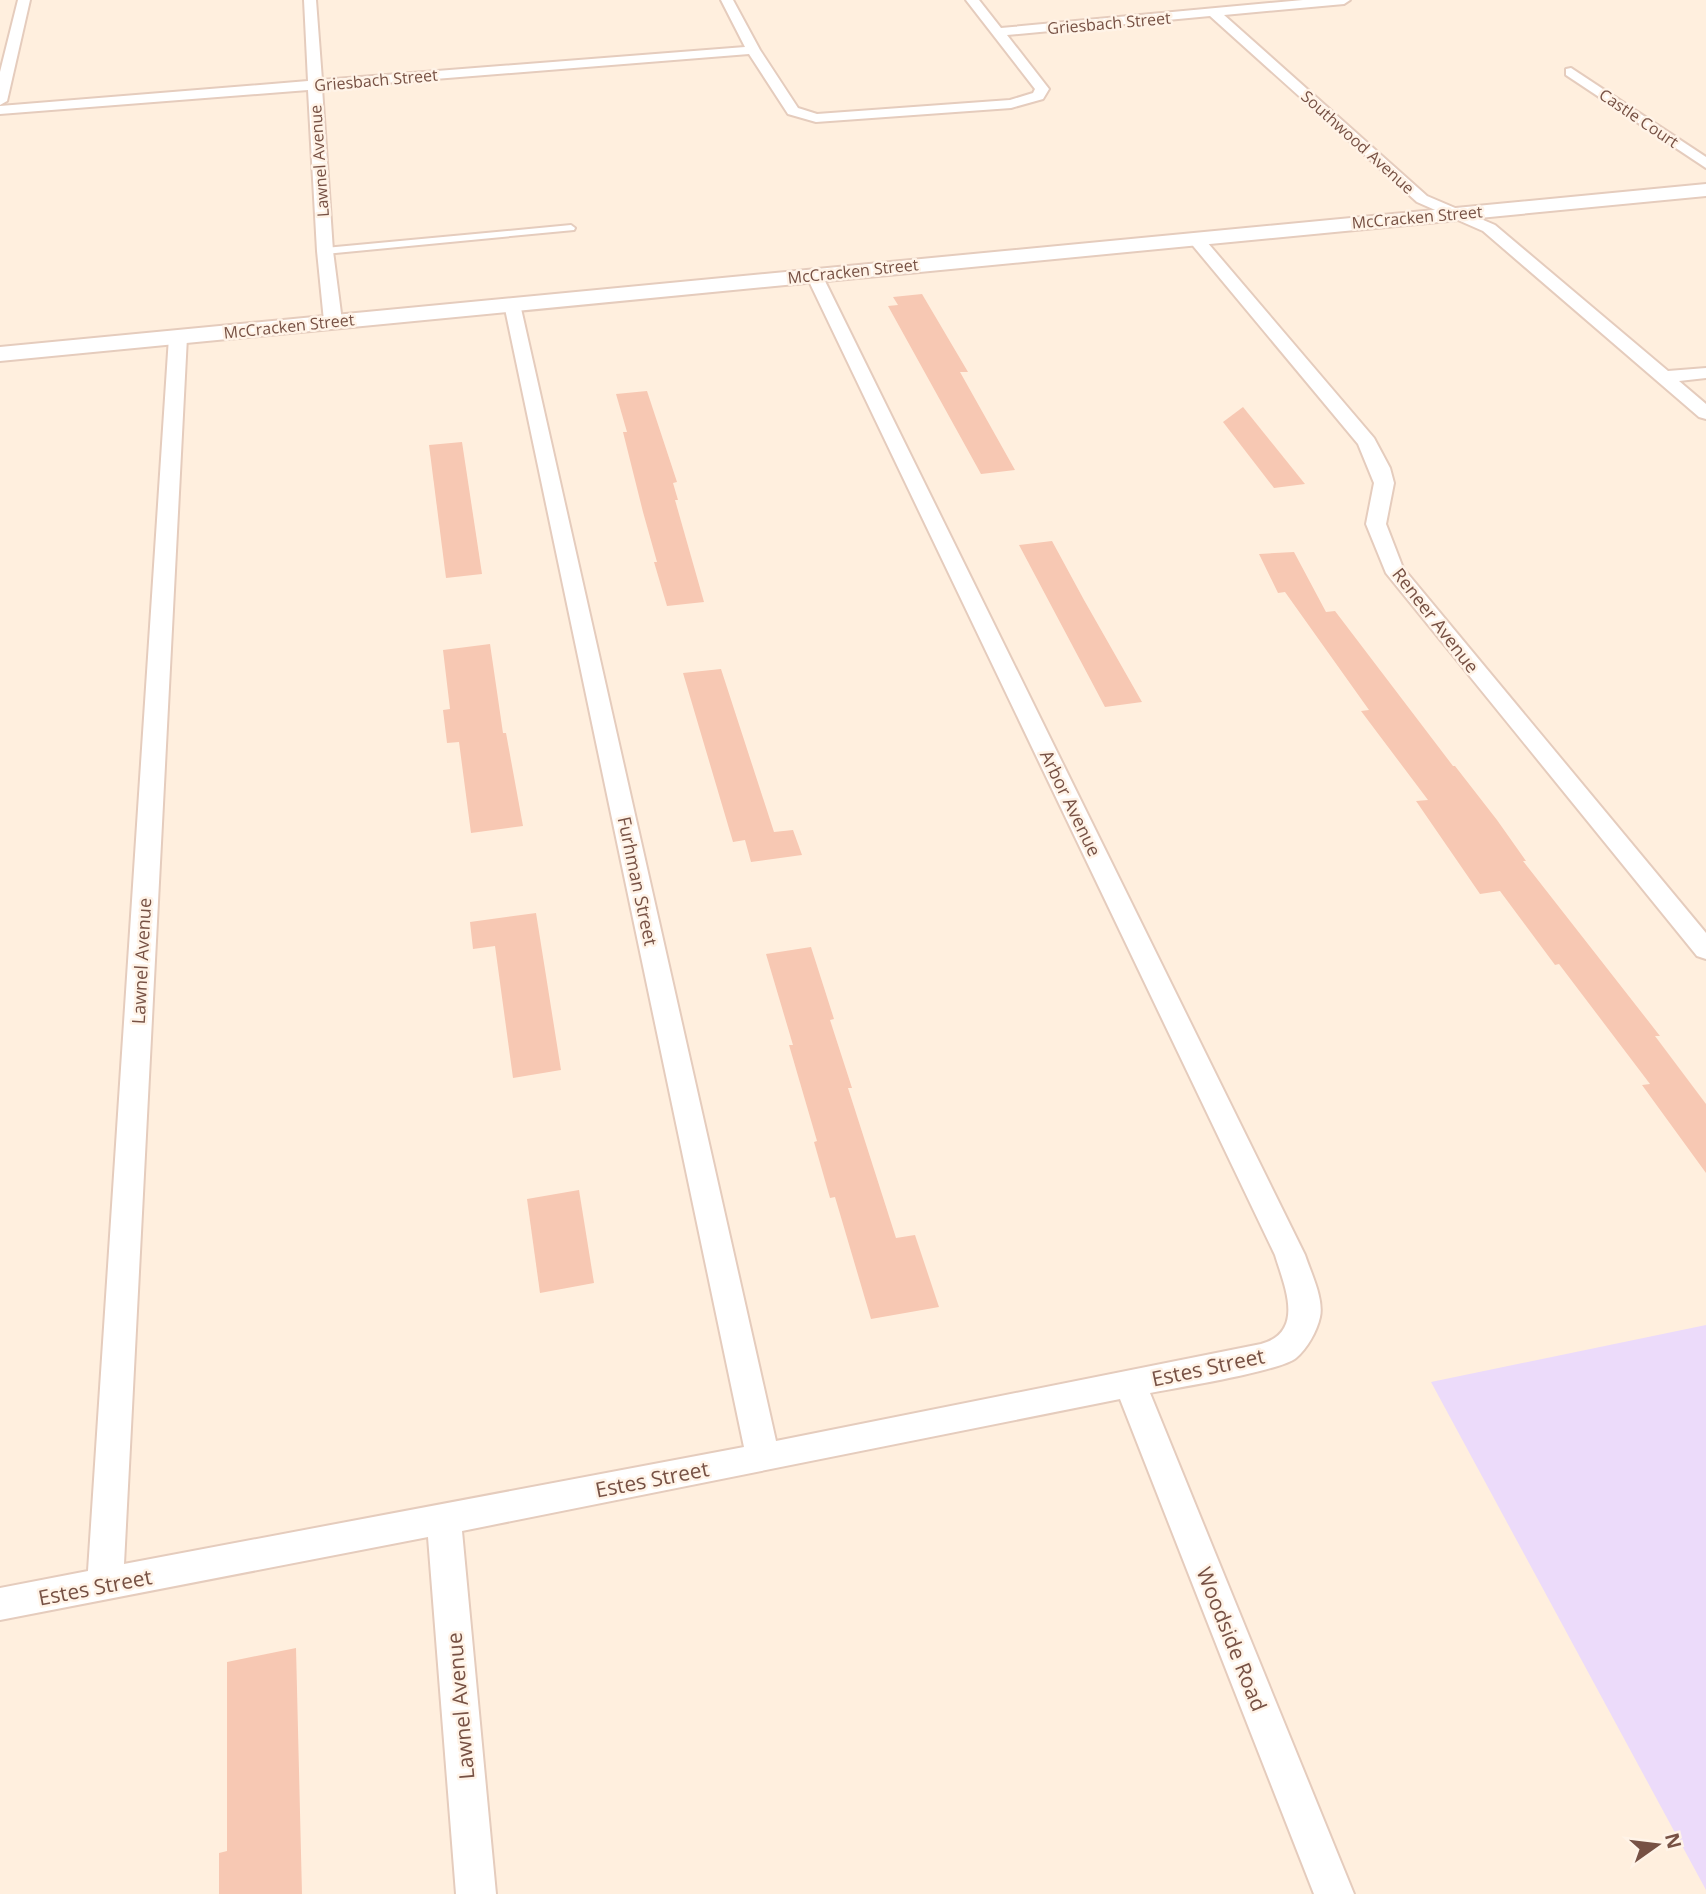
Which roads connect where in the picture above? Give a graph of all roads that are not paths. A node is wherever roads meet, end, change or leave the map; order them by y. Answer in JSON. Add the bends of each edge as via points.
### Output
{"nodes":[{"id":1,"x":24,"y":0,"type":"edge"},
{"id":2,"x":310,"y":0,"type":"edge"},
{"id":3,"x":727,"y":0,"type":"edge"},
{"id":4,"x":972,"y":0,"type":"edge"},
{"id":5,"x":1344,"y":0,"type":"edge"},
{"id":6,"x":1215,"y":14,"type":"junction"},
{"id":7,"x":999,"y":32,"type":"junction"},
{"id":8,"x":752,"y":50,"type":"junction"},
{"id":9,"x":1572,"y":72,"type":"dead end"},
{"id":10,"x":315,"y":85,"type":"junction"},
{"id":11,"x":1038,"y":96,"type":"joint"},
{"id":12,"x":0,"y":100,"type":"edge"},
{"id":13,"x":0,"y":110,"type":"edge"},
{"id":14,"x":816,"y":118,"type":"joint"},
{"id":15,"x":1706,"y":164,"type":"edge"},
{"id":16,"x":1706,"y":190,"type":"edge"},
{"id":17,"x":1456,"y":213,"type":"junction"},
{"id":18,"x":570,"y":228,"type":"dead end"},
{"id":19,"x":1195,"y":238,"type":"junction"},
{"id":20,"x":325,"y":251,"type":"junction"},
{"id":21,"x":814,"y":275,"type":"junction"},
{"id":22,"x":512,"y":304,"type":"junction"},
{"id":23,"x":333,"y":321,"type":"junction"},
{"id":24,"x":178,"y":337,"type":"junction"},
{"id":25,"x":0,"y":354,"type":"edge"},
{"id":26,"x":1706,"y":373,"type":"edge"},
{"id":27,"x":1664,"y":377,"type":"junction"},
{"id":28,"x":1706,"y":413,"type":"edge"},
{"id":29,"x":1706,"y":950,"type":"edge"},
{"id":30,"x":1296,"y":1336,"type":"joint"},
{"id":31,"x":1130,"y":1384,"type":"junction"},
{"id":32,"x":763,"y":1458,"type":"junction"},
{"id":33,"x":444,"y":1519,"type":"junction"},
{"id":34,"x":105,"y":1585,"type":"junction"},
{"id":35,"x":0,"y":1604,"type":"edge"},
{"id":36,"x":476,"y":1894,"type":"edge"},
{"id":37,"x":1334,"y":1894,"type":"edge"}],
"edges":[{"from":1,"to":12,"type":"street"},
{"from":2,"to":10,"type":"street","name":"Lawnel Avenue"},
{"from":3,"to":8,"type":"street"},
{"from":4,"to":7,"type":"street"},
{"from":5,"to":6,"type":"street","name":"Griesbach Street"},
{"from":6,"to":7,"type":"street","name":"Griesbach Street"},
{"from":6,"to":17,"type":"street","name":"Southwood Avenue","via":[[1422,199]]},
{"from":7,"to":11,"type":"street","via":[[1042,89]]},
{"from":8,"to":10,"type":"street","name":"Griesbach Street"},
{"from":8,"to":14,"type":"street","via":[[793,111]]},
{"from":9,"to":15,"type":"street","name":"Castle Court"},
{"from":10,"to":13,"type":"street","name":"Griesbach Street"},
{"from":10,"to":20,"type":"street","name":"Lawnel Avenue"},
{"from":11,"to":14,"type":"street","via":[[1011,104]]},
{"from":16,"to":17,"type":"street","name":"McCracken Street"},
{"from":17,"to":19,"type":"street","name":"McCracken Street"},
{"from":17,"to":27,"type":"street","name":"Southwood Avenue","via":[[1489,228]]},
{"from":18,"to":20,"type":"lane"},
{"from":19,"to":21,"type":"street","name":"McCracken Street"},
{"from":19,"to":29,"type":"street","name":"Reneer Avenue","via":[[1367,442],[1384,483],[1376,524],[1393,569]]},
{"from":20,"to":23,"type":"street","name":"Lawnel Avenue"},
{"from":21,"to":22,"type":"street","name":"McCracken Street"},
{"from":21,"to":30,"type":"street","name":"Arbor Avenue","via":[[1290,1255],[1305,1316]]},
{"from":22,"to":23,"type":"street","name":"McCracken Street"},
{"from":22,"to":32,"type":"street","name":"Furhman Street"},
{"from":23,"to":24,"type":"street","name":"McCracken Street"},
{"from":24,"to":25,"type":"street","name":"McCracken Street"},
{"from":24,"to":34,"type":"street","name":"Lawnel Avenue"},
{"from":26,"to":27,"type":"street"},
{"from":27,"to":28,"type":"street","name":"Southwood Avenue"},
{"from":30,"to":31,"type":"street","name":"Estes Street","via":[[1283,1351]]},
{"from":31,"to":32,"type":"street","name":"Estes Street"},
{"from":31,"to":37,"type":"street","name":"Woodside Road"},
{"from":32,"to":33,"type":"street","name":"Estes Street"},
{"from":33,"to":34,"type":"street","name":"Estes Street"},
{"from":33,"to":36,"type":"street","name":"Lawnel Avenue"},
{"from":34,"to":35,"type":"street","name":"Estes Street"}]}
